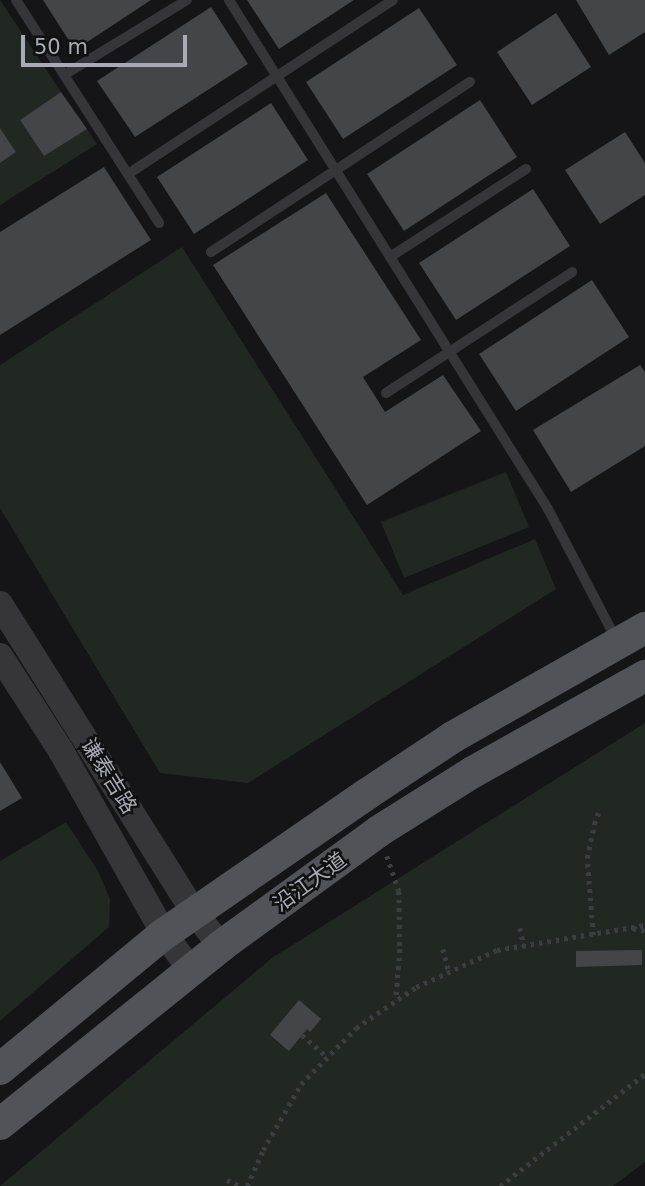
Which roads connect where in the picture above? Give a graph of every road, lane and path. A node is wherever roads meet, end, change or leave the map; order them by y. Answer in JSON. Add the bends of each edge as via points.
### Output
{"nodes":[{"id":1,"x":16,"y":0,"type":"edge"},
{"id":2,"x":187,"y":0,"type":"edge"},
{"id":3,"x":229,"y":0,"type":"edge"},
{"id":4,"x":393,"y":0,"type":"edge"},
{"id":5,"x":64,"y":75,"type":"junction"},
{"id":6,"x":277,"y":78,"type":"junction"},
{"id":7,"x":470,"y":82,"type":"dead end"},
{"id":8,"x":526,"y":169,"type":"dead end"},
{"id":9,"x":336,"y":171,"type":"junction"},
{"id":10,"x":128,"y":174,"type":"junction"},
{"id":11,"x":159,"y":223,"type":"dead end"},
{"id":12,"x":211,"y":252,"type":"dead end"},
{"id":13,"x":390,"y":257,"type":"junction"},
{"id":14,"x":572,"y":272,"type":"dead end"},
{"id":15,"x":449,"y":351,"type":"junction"},
{"id":16,"x":386,"y":393,"type":"dead end"},
{"id":17,"x":0,"y":604,"type":"edge"},
{"id":18,"x":645,"y":628,"type":"edge"},
{"id":19,"x":618,"y":643,"type":"junction"},
{"id":20,"x":0,"y":656,"type":"edge"},
{"id":21,"x":645,"y":676,"type":"edge"},
{"id":22,"x":600,"y":809,"type":"dead end"},
{"id":23,"x":379,"y":831,"type":"junction"},
{"id":24,"x":194,"y":912,"type":"junction"},
{"id":25,"x":645,"y":925,"type":"edge"},
{"id":26,"x":520,"y":928,"type":"dead end"},
{"id":27,"x":632,"y":928,"type":"junction"},
{"id":28,"x":645,"y":931,"type":"edge"},
{"id":29,"x":164,"y":934,"type":"junction"},
{"id":30,"x":593,"y":935,"type":"junction"},
{"id":31,"x":221,"y":946,"type":"junction"},
{"id":32,"x":524,"y":946,"type":"junction"},
{"id":33,"x":443,"y":949,"type":"dead end"},
{"id":34,"x":191,"y":970,"type":"junction"},
{"id":35,"x":449,"y":971,"type":"junction"},
{"id":36,"x":396,"y":1001,"type":"junction"},
{"id":37,"x":302,"y":1035,"type":"dead end"},
{"id":38,"x":327,"y":1057,"type":"junction"},
{"id":39,"x":0,"y":1069,"type":"edge"},
{"id":40,"x":645,"y":1074,"type":"edge"},
{"id":41,"x":0,"y":1124,"type":"edge"},
{"id":42,"x":227,"y":1180,"type":"dead end"},
{"id":43,"x":240,"y":1186,"type":"edge"},
{"id":44,"x":247,"y":1186,"type":"edge"},
{"id":45,"x":500,"y":1186,"type":"edge"}],
"edges":[{"from":1,"to":5,"type":"lane"},
{"from":2,"to":5,"type":"lane"},
{"from":3,"to":6,"type":"lane"},
{"from":4,"to":6,"type":"lane"},
{"from":5,"to":10,"type":"lane"},
{"from":6,"to":9,"type":"lane"},
{"from":6,"to":10,"type":"lane"},
{"from":7,"to":9,"type":"lane"},
{"from":8,"to":13,"type":"lane"},
{"from":9,"to":12,"type":"lane"},
{"from":9,"to":13,"type":"lane"},
{"from":10,"to":11,"type":"lane"},
{"from":13,"to":15,"type":"lane"},
{"from":14,"to":15,"type":"lane"},
{"from":15,"to":16,"type":"lane"},
{"from":15,"to":19,"type":"lane","via":[[548,509]]},
{"from":17,"to":24,"type":"street","name":"谦泰吉路"},
{"from":18,"to":19,"type":"main road","name":"沿江大道"},
{"from":19,"to":24,"type":"main road","name":"沿江大道","via":[[453,737]]},
{"from":20,"to":29,"type":"street","name":"谦泰吉路","via":[[61,751]]},
{"from":21,"to":23,"type":"main road","name":"沿江大道","via":[[473,772]]},
{"from":22,"to":30,"type":"path","via":[[587,858]]},
{"from":23,"to":31,"type":"main road","name":"沿江大道"},
{"from":23,"to":36,"type":"path","via":[[399,891]]},
{"from":24,"to":29,"type":"main road","name":"沿江大道"},
{"from":24,"to":31,"type":"street","name":"谦泰吉路"},
{"from":25,"to":27,"type":"path"},
{"from":26,"to":32,"type":"path"},
{"from":27,"to":28,"type":"path"},
{"from":27,"to":30,"type":"path"},
{"from":29,"to":34,"type":"street","name":"谦泰吉路"},
{"from":29,"to":39,"type":"main road","name":"沿江大道"},
{"from":30,"to":32,"type":"path"},
{"from":31,"to":34,"type":"main road","name":"沿江大道"},
{"from":32,"to":35,"type":"path","via":[[497,950]]},
{"from":33,"to":35,"type":"path"},
{"from":34,"to":41,"type":"main road","name":"沿江大道"},
{"from":35,"to":36,"type":"path"},
{"from":36,"to":38,"type":"path","via":[[356,1028]]},
{"from":37,"to":38,"type":"path"},
{"from":38,"to":44,"type":"path","via":[[301,1084],[262,1150]]},
{"from":40,"to":45,"type":"path"},
{"from":42,"to":43,"type":"path"}]}
